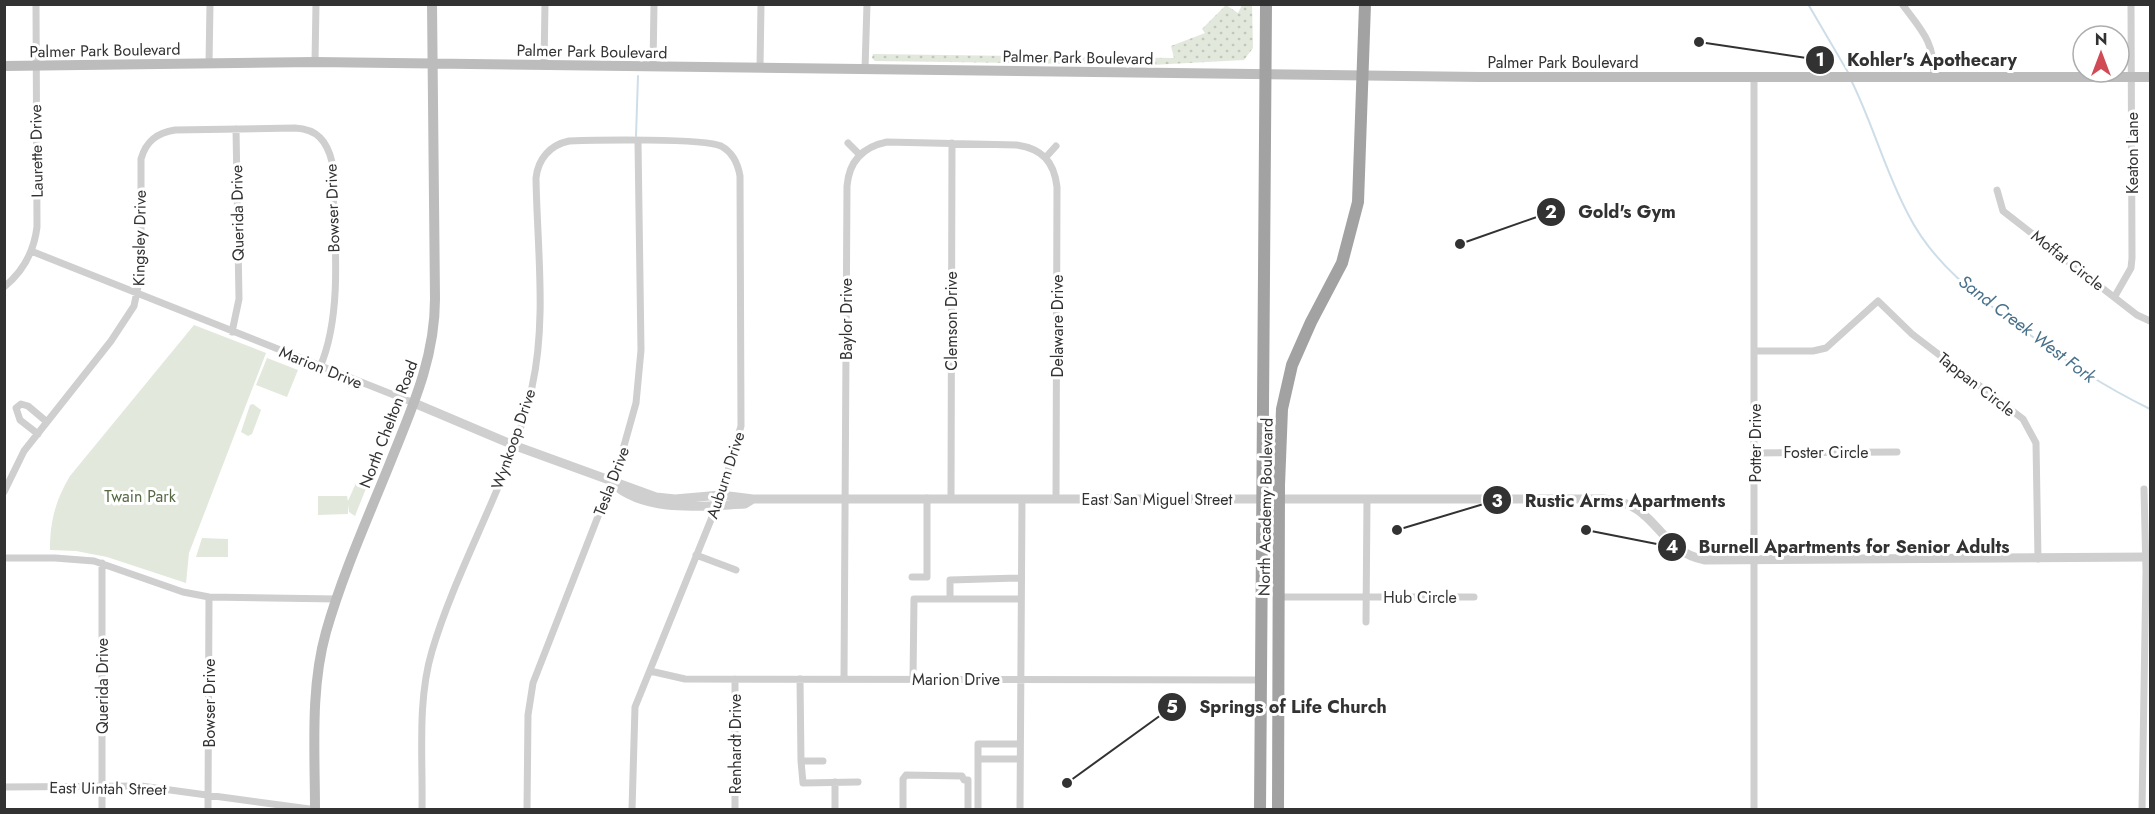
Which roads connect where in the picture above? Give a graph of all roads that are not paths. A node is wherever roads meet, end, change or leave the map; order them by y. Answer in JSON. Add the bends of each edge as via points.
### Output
{"nodes":[{"id":1,"x":36,"y":4,"type":"edge"},
{"id":2,"x":210,"y":4,"type":"edge"},
{"id":3,"x":316,"y":4,"type":"edge"},
{"id":4,"x":432,"y":4,"type":"edge"},
{"id":5,"x":545,"y":4,"type":"edge"},
{"id":6,"x":654,"y":4,"type":"edge"},
{"id":7,"x":761,"y":4,"type":"edge"},
{"id":8,"x":867,"y":4,"type":"edge"},
{"id":9,"x":1266,"y":4,"type":"edge"},
{"id":10,"x":1365,"y":4,"type":"edge"},
{"id":11,"x":1902,"y":4,"type":"edge"},
{"id":12,"x":2131,"y":4,"type":"edge"},
{"id":13,"x":2131,"y":24,"type":"edge"},
{"id":14,"x":315,"y":62,"type":"junction"},
{"id":15,"x":432,"y":63,"type":"junction"},
{"id":16,"x":209,"y":64,"type":"junction"},
{"id":17,"x":544,"y":65,"type":"junction"},
{"id":18,"x":4,"y":66,"type":"edge"},
{"id":19,"x":35,"y":66,"type":"junction"},
{"id":20,"x":653,"y":66,"type":"junction"},
{"id":21,"x":760,"y":67,"type":"junction"},
{"id":22,"x":865,"y":69,"type":"junction"},
{"id":23,"x":1364,"y":73,"type":"junction"},
{"id":24,"x":1266,"y":74,"type":"junction"},
{"id":25,"x":1934,"y":76,"type":"junction"},
{"id":26,"x":1754,"y":77,"type":"junction"},
{"id":27,"x":2071,"y":77,"type":"edge"},
{"id":28,"x":2131,"y":77,"type":"joint"},
{"id":29,"x":2151,"y":77,"type":"edge"},
{"id":30,"x":236,"y":129,"type":"junction"},
{"id":31,"x":638,"y":142,"type":"junction"},
{"id":32,"x":848,"y":143,"type":"dead end"},
{"id":33,"x":952,"y":143,"type":"junction"},
{"id":34,"x":1056,"y":146,"type":"dead end"},
{"id":35,"x":860,"y":155,"type":"junction"},
{"id":36,"x":1046,"y":157,"type":"junction"},
{"id":37,"x":1997,"y":190,"type":"dead end"},
{"id":38,"x":32,"y":251,"type":"junction"},
{"id":39,"x":4,"y":287,"type":"edge"},
{"id":40,"x":137,"y":296,"type":"junction"},
{"id":41,"x":2115,"y":296,"type":"junction"},
{"id":42,"x":2151,"y":321,"type":"edge"},
{"id":43,"x":232,"y":332,"type":"junction"},
{"id":44,"x":1755,"y":351,"type":"junction"},
{"id":45,"x":320,"y":367,"type":"junction"},
{"id":46,"x":414,"y":404,"type":"junction"},
{"id":47,"x":47,"y":422,"type":"junction"},
{"id":48,"x":38,"y":434,"type":"junction"},
{"id":49,"x":513,"y":445,"type":"junction"},
{"id":50,"x":1897,"y":452,"type":"dead end"},
{"id":51,"x":1755,"y":453,"type":"junction"},
{"id":52,"x":611,"y":482,"type":"junction"},
{"id":53,"x":2144,"y":489,"type":"dead end"},
{"id":54,"x":4,"y":492,"type":"edge"},
{"id":55,"x":722,"y":495,"type":"junction"},
{"id":56,"x":927,"y":498,"type":"junction"},
{"id":57,"x":951,"y":498,"type":"junction"},
{"id":58,"x":1022,"y":498,"type":"junction"},
{"id":59,"x":1056,"y":498,"type":"junction"},
{"id":60,"x":753,"y":499,"type":"junction"},
{"id":61,"x":844,"y":499,"type":"junction"},
{"id":62,"x":1263,"y":499,"type":"junction"},
{"id":63,"x":1367,"y":499,"type":"junction"},
{"id":64,"x":1280,"y":500,"type":"junction"},
{"id":65,"x":717,"y":505,"type":"junction"},
{"id":66,"x":696,"y":555,"type":"junction"},
{"id":67,"x":4,"y":558,"type":"edge"},
{"id":68,"x":2148,"y":558,"type":"edge"},
{"id":69,"x":1754,"y":559,"type":"junction"},
{"id":70,"x":2038,"y":559,"type":"junction"},
{"id":71,"x":102,"y":563,"type":"junction"},
{"id":72,"x":736,"y":570,"type":"dead end"},
{"id":73,"x":912,"y":577,"type":"dead end"},
{"id":74,"x":1021,"y":578,"type":"junction"},
{"id":75,"x":209,"y":597,"type":"junction"},
{"id":76,"x":1280,"y":597,"type":"junction"},
{"id":77,"x":1365,"y":597,"type":"junction"},
{"id":78,"x":1474,"y":597,"type":"dead end"},
{"id":79,"x":337,"y":599,"type":"junction"},
{"id":80,"x":950,"y":599,"type":"junction"},
{"id":81,"x":1021,"y":599,"type":"junction"},
{"id":82,"x":1366,"y":622,"type":"dead end"},
{"id":83,"x":650,"y":671,"type":"junction"},
{"id":84,"x":844,"y":678,"type":"junction"},
{"id":85,"x":735,"y":679,"type":"junction"},
{"id":86,"x":800,"y":679,"type":"junction"},
{"id":87,"x":913,"y":679,"type":"junction"},
{"id":88,"x":1020,"y":679,"type":"junction"},
{"id":89,"x":1263,"y":680,"type":"junction"},
{"id":90,"x":1020,"y":744,"type":"junction"},
{"id":91,"x":978,"y":759,"type":"junction"},
{"id":92,"x":1020,"y":759,"type":"junction"},
{"id":93,"x":801,"y":761,"type":"junction"},
{"id":94,"x":822,"y":761,"type":"dead end"},
{"id":95,"x":835,"y":782,"type":"junction"},
{"id":96,"x":858,"y":782,"type":"dead end"},
{"id":97,"x":102,"y":786,"type":"junction"},
{"id":98,"x":4,"y":787,"type":"edge"},
{"id":99,"x":208,"y":794,"type":"junction"},
{"id":100,"x":316,"y":809,"type":"edge"},
{"id":101,"x":102,"y":810,"type":"edge"},
{"id":102,"x":208,"y":810,"type":"edge"},
{"id":103,"x":422,"y":810,"type":"edge"},
{"id":104,"x":527,"y":810,"type":"edge"},
{"id":105,"x":632,"y":810,"type":"edge"},
{"id":106,"x":735,"y":810,"type":"edge"},
{"id":107,"x":835,"y":810,"type":"edge"},
{"id":108,"x":903,"y":810,"type":"edge"},
{"id":109,"x":968,"y":810,"type":"edge"},
{"id":110,"x":978,"y":810,"type":"edge"},
{"id":111,"x":1020,"y":810,"type":"edge"},
{"id":112,"x":1260,"y":810,"type":"edge"},
{"id":113,"x":1278,"y":810,"type":"edge"},
{"id":114,"x":1754,"y":810,"type":"edge"},
{"id":115,"x":2142,"y":810,"type":"edge"}],
"edges":[{"from":1,"to":19,"type":"street","name":"Laurette Drive"},
{"from":2,"to":16,"type":"street"},
{"from":3,"to":14,"type":"street"},
{"from":4,"to":15,"type":"main road","name":"North Chelton Road"},
{"from":5,"to":17,"type":"street"},
{"from":6,"to":20,"type":"street"},
{"from":7,"to":21,"type":"street"},
{"from":8,"to":22,"type":"street"},
{"from":9,"to":24,"type":"highway","name":"North Academy Boulevard"},
{"from":10,"to":23,"type":"highway","name":"North Academy Boulevard"},
{"from":11,"to":25,"type":"street","via":[[1930,44]]},
{"from":12,"to":13,"type":"street","name":"Keaton Lane"},
{"from":14,"to":15,"type":"main road","name":"Palmer Park Boulevard"},
{"from":14,"to":16,"type":"main road","name":"Palmer Park Boulevard"},
{"from":15,"to":17,"type":"main road","name":"Palmer Park Boulevard"},
{"from":15,"to":46,"type":"main road","name":"North Chelton Road","via":[[435,318],[429,360]]},
{"from":16,"to":19,"type":"main road","name":"Palmer Park Boulevard"},
{"from":17,"to":20,"type":"main road","name":"Palmer Park Boulevard"},
{"from":18,"to":19,"type":"main road","name":"Palmer Park Boulevard"},
{"from":19,"to":38,"type":"street","name":"Laurette Drive","via":[[38,215]]},
{"from":20,"to":21,"type":"main road","name":"Palmer Park Boulevard"},
{"from":21,"to":22,"type":"main road","name":"Palmer Park Boulevard"},
{"from":22,"to":24,"type":"main road","name":"Palmer Park Boulevard"},
{"from":23,"to":24,"type":"main road","name":"Palmer Park Boulevard"},
{"from":23,"to":26,"type":"main road","name":"Palmer Park Boulevard"},
{"from":23,"to":64,"type":"highway","name":"North Academy Boulevard","via":[[1358,202],[1342,263],[1300,345],[1287,382],[1280,444]]},
{"from":24,"to":62,"type":"highway","name":"North Academy Boulevard"},
{"from":25,"to":26,"type":"main road","name":"Palmer Park Boulevard"},
{"from":25,"to":27,"type":"main road","name":"Palmer Park Boulevard"},
{"from":26,"to":44,"type":"street","name":"Potter Drive"},
{"from":28,"to":29,"type":"main road","name":"Palmer Park Boulevard"},
{"from":28,"to":41,"type":"street","name":"Keaton Lane","via":[[2133,258]]},
{"from":30,"to":40,"type":"street","name":"Kingsley Drive","via":[[166,132],[146,146],[140,167],[141,272]]},
{"from":30,"to":43,"type":"street","name":"Querida Drive","via":[[239,299]]},
{"from":30,"to":45,"type":"street","name":"Bowser Drive","via":[[305,129],[319,135],[330,153],[334,321]]},
{"from":31,"to":49,"type":"street","name":"Wynkoop Drive","via":[[568,141],[549,151],[540,163],[536,178],[537,352],[528,403]]},
{"from":31,"to":52,"type":"street","name":"Tesla Drive","via":[[640,371],[633,418]]},
{"from":31,"to":55,"type":"street","name":"Auburn Drive","via":[[712,143],[727,150],[739,167],[741,426]]},
{"from":32,"to":35,"type":"street"},
{"from":33,"to":35,"type":"street","via":[[887,142]]},
{"from":33,"to":36,"type":"street","via":[[1017,145]]},
{"from":33,"to":57,"type":"street","name":"Clemson Drive"},
{"from":34,"to":36,"type":"street"},
{"from":35,"to":61,"type":"street","name":"Baylor Drive","via":[[849,170],[847,186]]},
{"from":36,"to":59,"type":"street","name":"Delaware Drive","via":[[1057,187]]},
{"from":37,"to":41,"type":"street","name":"Moffat Circle","via":[[2003,211]]},
{"from":38,"to":39,"type":"street","name":"Laurette Drive","via":[[23,268]]},
{"from":38,"to":40,"type":"street","name":"Marion Drive"},
{"from":40,"to":43,"type":"street","name":"Marion Drive"},
{"from":40,"to":47,"type":"street","name":"Kingsley Drive","via":[[124,324]]},
{"from":41,"to":42,"type":"street","name":"Moffat Circle"},
{"from":43,"to":45,"type":"street","name":"Marion Drive"},
{"from":44,"to":51,"type":"street","name":"Potter Drive"},
{"from":44,"to":70,"type":"street","name":"Tappan Circle","via":[[1826,348],[1878,302],[1912,334],[2023,419],[2033,434],[2037,453]]},
{"from":45,"to":46,"type":"street","name":"Marion Drive"},
{"from":46,"to":49,"type":"street","name":"Marion Drive"},
{"from":46,"to":79,"type":"main road","name":"North Chelton Road"},
{"from":47,"to":48,"type":"street","name":"Kingsley Drive"},
{"from":47,"to":48,"type":"street","via":[[28,406],[21,404],[16,408],[20,420]]},
{"from":48,"to":54,"type":"street","name":"Kingsley Drive","via":[[18,462]]},
{"from":49,"to":52,"type":"street","name":"Marion Drive"},
{"from":49,"to":103,"type":"street","name":"Wynkoop Drive","via":[[430,657],[423,707]]},
{"from":50,"to":51,"type":"street","name":"Foster Circle"},
{"from":51,"to":69,"type":"street","name":"Potter Drive"},
{"from":52,"to":55,"type":"street","name":"Marion Drive","via":[[664,498]]},
{"from":52,"to":65,"type":"street","name":"Marion Drive","via":[[621,491],[654,503]]},
{"from":52,"to":104,"type":"street","name":"Tesla Drive","via":[[531,693]]},
{"from":53,"to":68,"type":"street"},
{"from":55,"to":60,"type":"street","name":"East San Miguel Street"},
{"from":55,"to":65,"type":"street","name":"Auburn Drive"},
{"from":56,"to":57,"type":"street","name":"East San Miguel Street"},
{"from":56,"to":61,"type":"street","name":"East San Miguel Street"},
{"from":56,"to":73,"type":"street","via":[[927,577]]},
{"from":57,"to":58,"type":"street","name":"East San Miguel Street"},
{"from":58,"to":59,"type":"street","name":"East San Miguel Street"},
{"from":58,"to":74,"type":"street"},
{"from":59,"to":62,"type":"street","name":"East San Miguel Street"},
{"from":60,"to":61,"type":"street","name":"East San Miguel Street"},
{"from":60,"to":65,"type":"street","name":"East San Miguel Street","via":[[745,504]]},
{"from":61,"to":84,"type":"street","name":"Baylor Drive"},
{"from":62,"to":64,"type":"street","name":"East San Miguel Street"},
{"from":62,"to":89,"type":"highway","name":"North Academy Boulevard"},
{"from":63,"to":64,"type":"street","name":"East San Miguel Street"},
{"from":63,"to":69,"type":"street","name":"East San Miguel Street","via":[[1613,500],[1639,509],[1671,545],[1685,554],[1705,560]]},
{"from":63,"to":77,"type":"street","name":"Hub Circle"},
{"from":64,"to":76,"type":"highway","name":"North Academy Boulevard"},
{"from":65,"to":66,"type":"street","name":"Auburn Drive"},
{"from":66,"to":72,"type":"street"},
{"from":66,"to":83,"type":"street","name":"Auburn Drive"},
{"from":67,"to":71,"type":"street","via":[[68,558]]},
{"from":68,"to":70,"type":"street","name":"East San Miguel Street"},
{"from":68,"to":115,"type":"street"},
{"from":69,"to":70,"type":"street","name":"East San Miguel Street"},
{"from":69,"to":114,"type":"street","name":"Potter Drive"},
{"from":71,"to":75,"type":"street"},
{"from":71,"to":97,"type":"street","name":"Querida Drive"},
{"from":74,"to":80,"type":"street","via":[[950,579]]},
{"from":74,"to":81,"type":"street"},
{"from":75,"to":79,"type":"street"},
{"from":75,"to":99,"type":"street","name":"Bowser Drive"},
{"from":76,"to":77,"type":"street","name":"Hub Circle"},
{"from":76,"to":113,"type":"highway","name":"North Academy Boulevard"},
{"from":77,"to":78,"type":"street","name":"Hub Circle"},
{"from":77,"to":82,"type":"street","name":"Hub Circle"},
{"from":79,"to":100,"type":"main road","name":"North Chelton Road","via":[[318,674]]},
{"from":80,"to":81,"type":"street"},
{"from":80,"to":87,"type":"street","via":[[914,599]]},
{"from":81,"to":88,"type":"street"},
{"from":83,"to":85,"type":"street","name":"Marion Drive","via":[[685,679]]},
{"from":83,"to":105,"type":"street","name":"Auburn Drive","via":[[633,717]]},
{"from":84,"to":86,"type":"street","name":"Marion Drive"},
{"from":84,"to":87,"type":"street","name":"Marion Drive"},
{"from":85,"to":86,"type":"street","name":"Marion Drive"},
{"from":85,"to":106,"type":"street","name":"Renhardt Drive"},
{"from":86,"to":93,"type":"street"},
{"from":87,"to":88,"type":"street","name":"Marion Drive"},
{"from":88,"to":89,"type":"street","name":"Marion Drive"},
{"from":88,"to":90,"type":"street"},
{"from":89,"to":112,"type":"highway","name":"North Academy Boulevard"},
{"from":90,"to":91,"type":"street","via":[[978,744]]},
{"from":90,"to":92,"type":"street"},
{"from":91,"to":92,"type":"street"},
{"from":91,"to":110,"type":"street"},
{"from":92,"to":111,"type":"street"},
{"from":93,"to":94,"type":"street"},
{"from":93,"to":95,"type":"street","via":[[803,783]]},
{"from":95,"to":96,"type":"street"},
{"from":95,"to":107,"type":"street"},
{"from":97,"to":98,"type":"street","name":"East Uintah Street"},
{"from":97,"to":99,"type":"street","name":"East Uintah Street"},
{"from":97,"to":101,"type":"street","name":"Querida Drive"},
{"from":99,"to":100,"type":"street","name":"East Uintah Street"},
{"from":99,"to":102,"type":"street","name":"Bowser Drive"},
{"from":108,"to":109,"type":"street","via":[[906,775],[962,776],[968,780]]}]}
